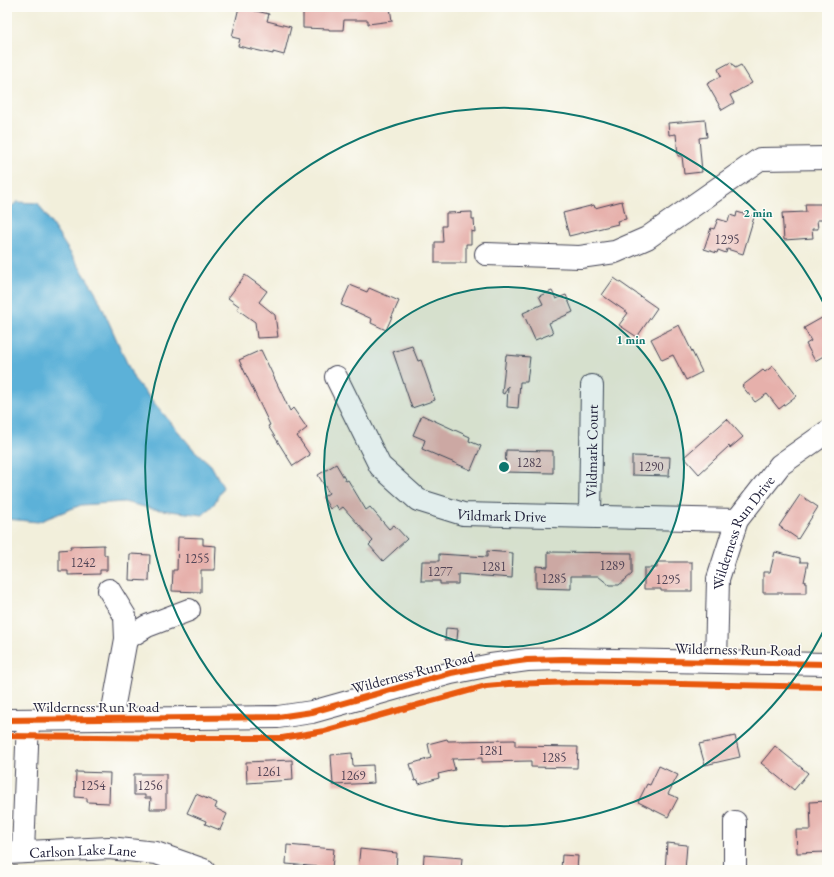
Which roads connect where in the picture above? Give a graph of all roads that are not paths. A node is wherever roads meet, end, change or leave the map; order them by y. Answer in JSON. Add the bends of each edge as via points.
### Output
{"nodes":[{"id":1,"x":827,"y":158,"type":"edge"},
{"id":2,"x":486,"y":254,"type":"dead end"},
{"id":3,"x":336,"y":377,"type":"dead end"},
{"id":4,"x":592,"y":386,"type":"dead end"},
{"id":5,"x":827,"y":432,"type":"edge"},
{"id":6,"x":590,"y":516,"type":"junction"},
{"id":7,"x":737,"y":520,"type":"junction"},
{"id":8,"x":109,"y":590,"type":"dead end"},
{"id":9,"x":189,"y":610,"type":"dead end"},
{"id":10,"x":126,"y":640,"type":"junction"},
{"id":11,"x":716,"y":661,"type":"junction"},
{"id":12,"x":827,"y":664,"type":"edge"},
{"id":13,"x":109,"y":719,"type":"junction"},
{"id":14,"x":17,"y":720,"type":"edge"},
{"id":15,"x":736,"y":822,"type":"dead end"},
{"id":16,"x":15,"y":853,"type":"edge"},
{"id":17,"x":204,"y":870,"type":"edge"},
{"id":18,"x":735,"y":870,"type":"edge"}],
"edges":[{"from":1,"to":2,"type":"street","via":[[760,159],[647,238],[614,252],[580,257]]},
{"from":3,"to":6,"type":"street","name":"Vildmark Drive","via":[[380,466],[418,500],[463,514]]},
{"from":4,"to":6,"type":"street","name":"Vildmark Court"},
{"from":5,"to":7,"type":"street","name":"Wilderness Run Drive","via":[[780,465]]},
{"from":6,"to":7,"type":"street","name":"Vildmark Drive"},
{"from":7,"to":11,"type":"street","name":"Wilderness Run Drive","via":[[718,579]]},
{"from":8,"to":10,"type":"street","via":[[125,616]]},
{"from":9,"to":10,"type":"street","via":[[147,626]]},
{"from":10,"to":13,"type":"street"},
{"from":11,"to":12,"type":"street","name":"Wilderness Run Road"},
{"from":11,"to":13,"type":"street","name":"Wilderness Run Road","via":[[527,660],[451,673],[312,712],[278,717]]},
{"from":13,"to":14,"type":"street","name":"Wilderness Run Road"},
{"from":14,"to":16,"type":"street"},
{"from":15,"to":18,"type":"street"},
{"from":16,"to":17,"type":"street","name":"Carlson Lake Lane","via":[[109,848],[156,854]]}]}
